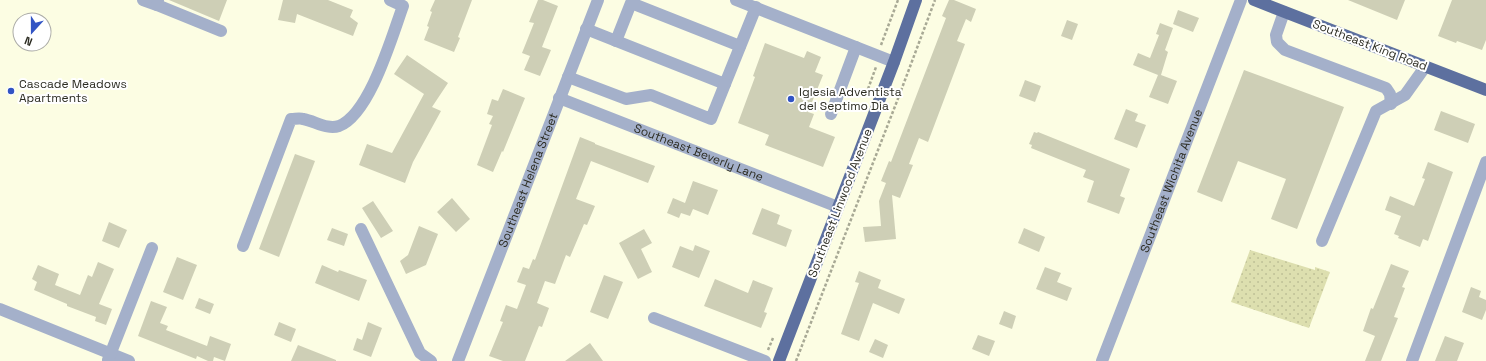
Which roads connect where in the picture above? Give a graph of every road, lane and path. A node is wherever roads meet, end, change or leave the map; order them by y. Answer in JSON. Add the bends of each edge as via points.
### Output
{"nodes":[{"id":1,"x":143,"y":0,"type":"edge"},
{"id":2,"x":390,"y":0,"type":"edge"},
{"id":3,"x":598,"y":0,"type":"edge"},
{"id":4,"x":736,"y":0,"type":"edge"},
{"id":5,"x":898,"y":0,"type":"edge"},
{"id":6,"x":916,"y":0,"type":"edge"},
{"id":7,"x":935,"y":0,"type":"edge"},
{"id":8,"x":1241,"y":0,"type":"edge"},
{"id":9,"x":1254,"y":0,"type":"edge"},
{"id":10,"x":158,"y":3,"type":"edge"},
{"id":11,"x":405,"y":3,"type":"edge"},
{"id":12,"x":756,"y":7,"type":"junction"},
{"id":13,"x":1284,"y":12,"type":"junction"},
{"id":14,"x":586,"y":29,"type":"junction"},
{"id":15,"x":221,"y":31,"type":"dead end"},
{"id":16,"x":616,"y":41,"type":"junction"},
{"id":17,"x":740,"y":46,"type":"junction"},
{"id":18,"x":856,"y":47,"type":"junction"},
{"id":19,"x":880,"y":56,"type":"junction"},
{"id":20,"x":894,"y":62,"type":"junction"},
{"id":21,"x":1425,"y":67,"type":"junction"},
{"id":22,"x":568,"y":76,"type":"junction"},
{"id":23,"x":725,"y":84,"type":"junction"},
{"id":24,"x":868,"y":90,"type":"dead end"},
{"id":25,"x":1486,"y":90,"type":"edge"},
{"id":26,"x":559,"y":98,"type":"junction"},
{"id":27,"x":1391,"y":104,"type":"junction"},
{"id":28,"x":830,"y":114,"type":"dead end"},
{"id":29,"x":1486,"y":162,"type":"edge"},
{"id":30,"x":838,"y":207,"type":"junction"},
{"id":31,"x":361,"y":229,"type":"dead end"},
{"id":32,"x":1322,"y":241,"type":"dead end"},
{"id":33,"x":242,"y":246,"type":"dead end"},
{"id":34,"x":152,"y":248,"type":"dead end"},
{"id":35,"x":0,"y":309,"type":"edge"},
{"id":36,"x":654,"y":318,"type":"dead end"},
{"id":37,"x":774,"y":335,"type":"dead end"},
{"id":38,"x":109,"y":357,"type":"edge"},
{"id":39,"x":129,"y":361,"type":"edge"},
{"id":40,"x":431,"y":361,"type":"edge"},
{"id":41,"x":458,"y":361,"type":"edge"},
{"id":42,"x":764,"y":361,"type":"edge"},
{"id":43,"x":779,"y":361,"type":"edge"},
{"id":44,"x":796,"y":361,"type":"edge"},
{"id":45,"x":1102,"y":361,"type":"edge"},
{"id":46,"x":1412,"y":361,"type":"edge"}],
"edges":[{"from":1,"to":10,"type":"street"},
{"from":2,"to":11,"type":"street"},
{"from":3,"to":14,"type":"street","name":"Southeast Helena Street"},
{"from":4,"to":12,"type":"street"},
{"from":5,"to":19,"type":"path","via":[[881,45]]},
{"from":6,"to":20,"type":"main road","name":"Southeast Linwood Avenue"},
{"from":7,"to":44,"type":"path"},
{"from":8,"to":45,"type":"street","name":"Southeast Wichita Avenue"},
{"from":9,"to":13,"type":"main road","name":"Southeast King Road"},
{"from":10,"to":15,"type":"street"},
{"from":11,"to":33,"type":"street","via":[[364,103],[349,120],[338,126],[327,126],[303,119],[291,120]]},
{"from":12,"to":17,"type":"street"},
{"from":12,"to":18,"type":"street"},
{"from":13,"to":21,"type":"main road","name":"Southeast King Road"},
{"from":13,"to":27,"type":"street","via":[[1276,35],[1277,42],[1285,50],[1386,88],[1390,94]]},
{"from":14,"to":16,"type":"street"},
{"from":14,"to":22,"type":"street","name":"Southeast Helena Street"},
{"from":16,"to":17,"type":"street","via":[[631,3]]},
{"from":16,"to":23,"type":"street"},
{"from":17,"to":23,"type":"street"},
{"from":18,"to":19,"type":"street"},
{"from":18,"to":28,"type":"street"},
{"from":19,"to":20,"type":"street"},
{"from":19,"to":24,"type":"path"},
{"from":20,"to":30,"type":"main road","name":"Southeast Linwood Avenue"},
{"from":21,"to":25,"type":"main road","name":"Southeast King Road"},
{"from":21,"to":27,"type":"street","via":[[1405,96]]},
{"from":22,"to":23,"type":"street","via":[[626,99],[651,95],[711,119]]},
{"from":22,"to":26,"type":"street","name":"Southeast Helena Street"},
{"from":26,"to":30,"type":"street","name":"Southeast Beverly Lane"},
{"from":26,"to":41,"type":"street","name":"Southeast Helena Street"},
{"from":27,"to":32,"type":"street","via":[[1376,111]]},
{"from":29,"to":46,"type":"street"},
{"from":30,"to":43,"type":"main road","name":"Southeast Linwood Avenue"},
{"from":31,"to":40,"type":"street","via":[[420,353]]},
{"from":34,"to":38,"type":"street"},
{"from":35,"to":38,"type":"street"},
{"from":36,"to":42,"type":"street"},
{"from":37,"to":42,"type":"path"},
{"from":38,"to":39,"type":"street"}]}
